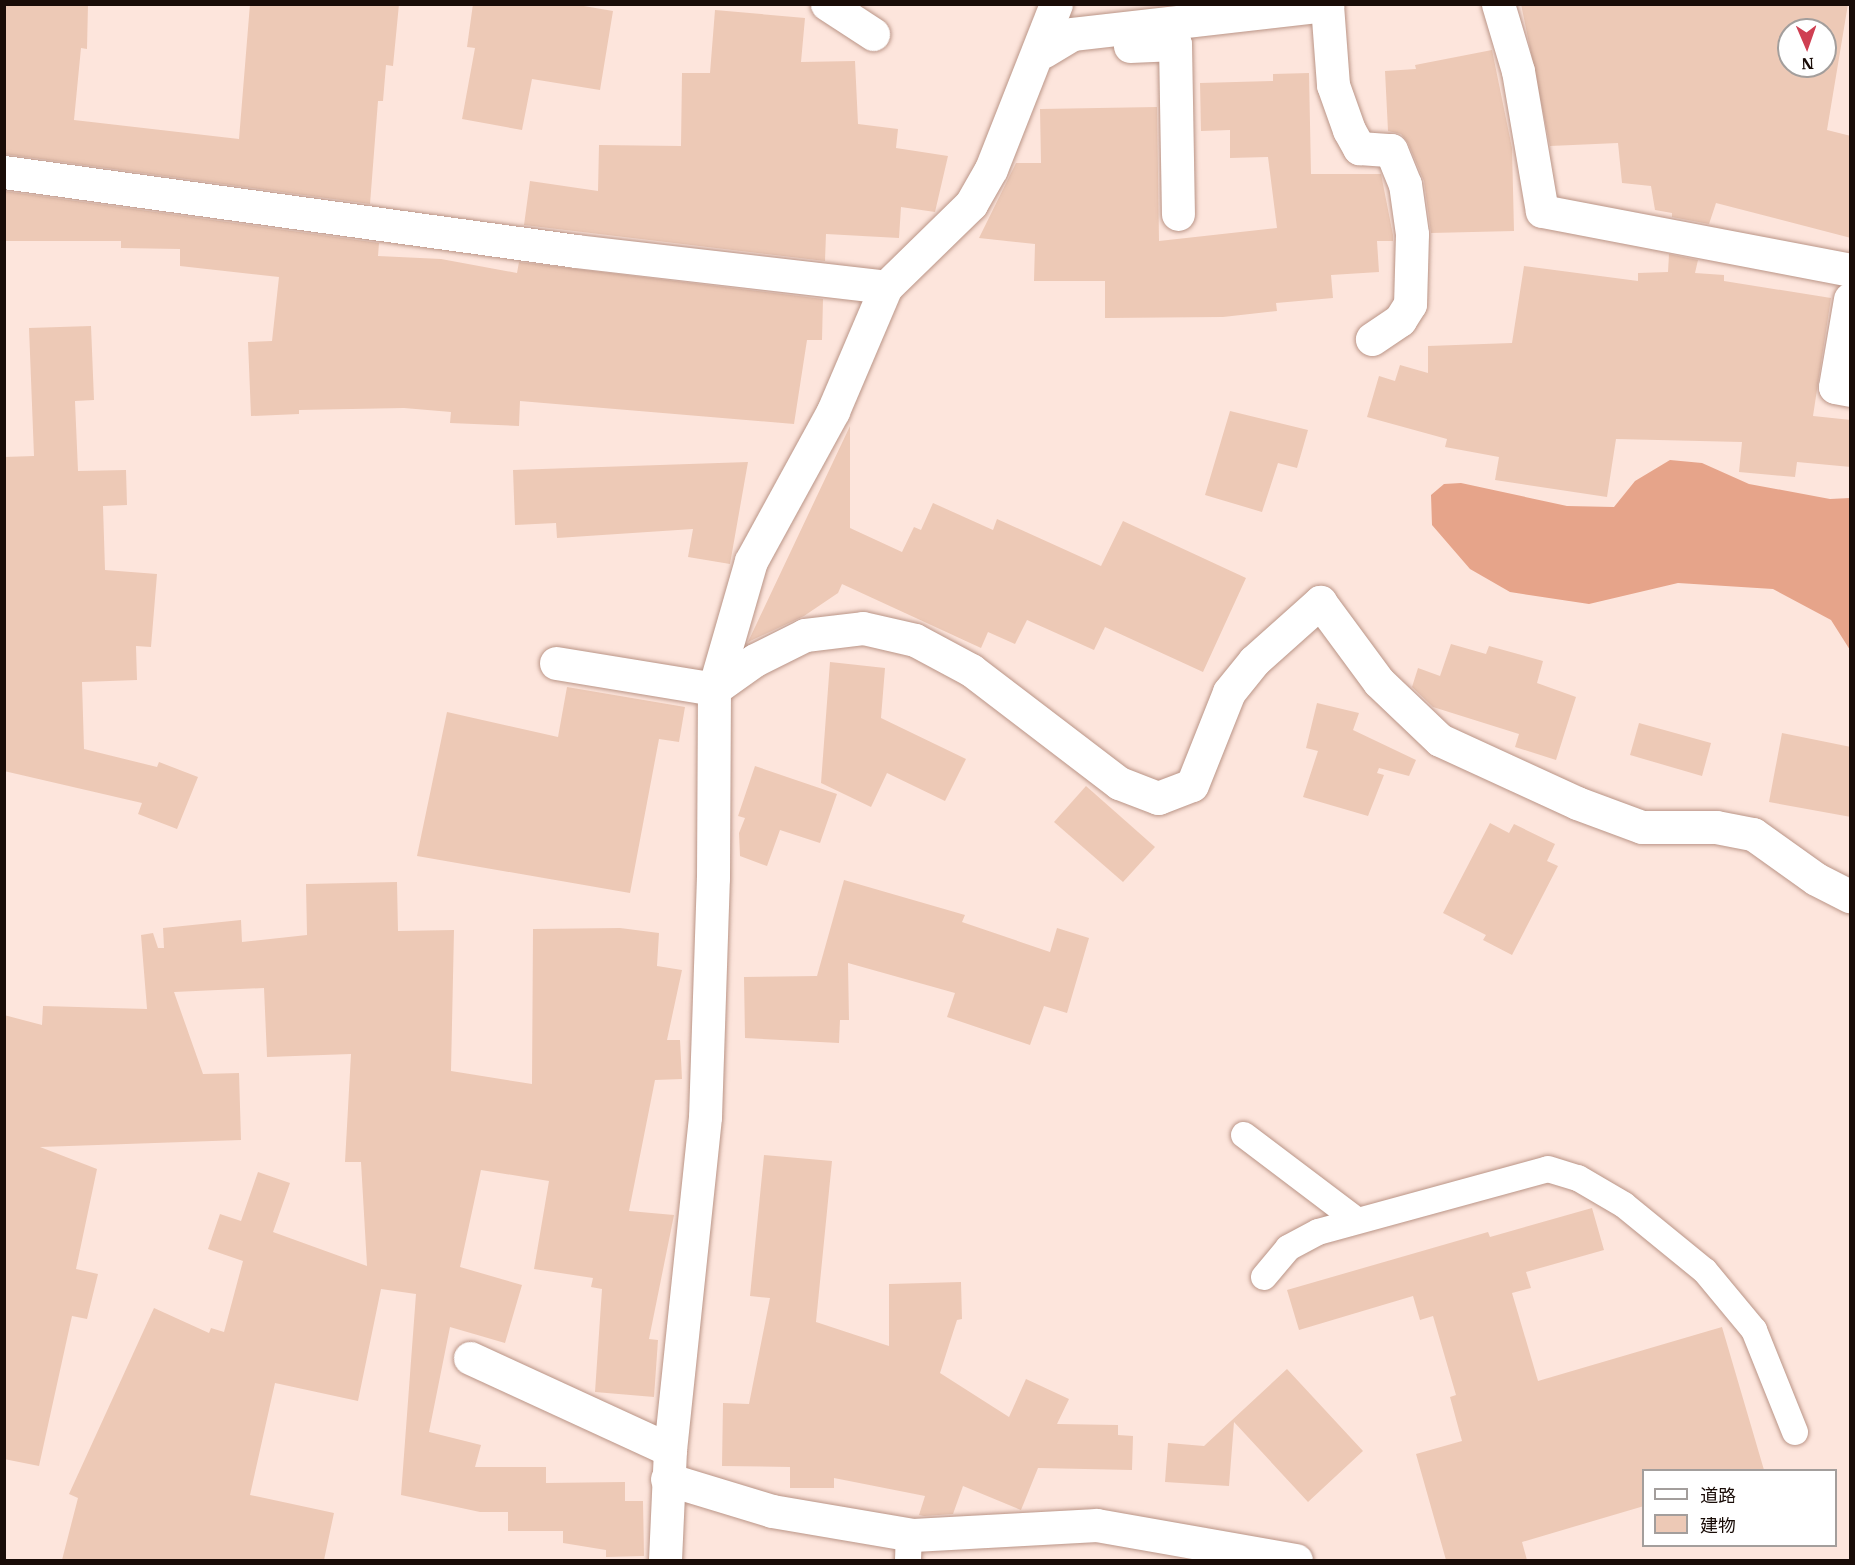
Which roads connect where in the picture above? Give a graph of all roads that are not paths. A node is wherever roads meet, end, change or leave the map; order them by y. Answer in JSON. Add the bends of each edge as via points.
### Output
{"nodes":[{"id":1,"x":827,"y":4,"type":"edge"},
{"id":2,"x":1056,"y":4,"type":"edge"},
{"id":3,"x":1498,"y":4,"type":"edge"},
{"id":4,"x":873,"y":34,"type":"dead end"},
{"id":5,"x":1040,"y":52,"type":"junction"},
{"id":6,"x":4,"y":172,"type":"edge"},
{"id":7,"x":1178,"y":214,"type":"dead end"},
{"id":8,"x":1851,"y":270,"type":"edge"},
{"id":9,"x":886,"y":287,"type":"junction"},
{"id":10,"x":1851,"y":299,"type":"edge"},
{"id":11,"x":1372,"y":339,"type":"dead end"},
{"id":12,"x":1851,"y":390,"type":"edge"},
{"id":13,"x":556,"y":663,"type":"dead end"},
{"id":14,"x":714,"y":688,"type":"junction"},
{"id":15,"x":1851,"y":896,"type":"edge"},
{"id":16,"x":1244,"y":1135,"type":"dead end"},
{"id":17,"x":1355,"y":1219,"type":"junction"},
{"id":18,"x":1264,"y":1277,"type":"dead end"},
{"id":19,"x":470,"y":1358,"type":"dead end"},
{"id":20,"x":1795,"y":1432,"type":"dead end"},
{"id":21,"x":669,"y":1464,"type":"junction"},
{"id":22,"x":909,"y":1548,"type":"edge"},
{"id":23,"x":665,"y":1560,"type":"edge"},
{"id":24,"x":1296,"y":1560,"type":"edge"}],
"edges":[{"from":1,"to":4,"type":"street"},
{"from":2,"to":5,"type":"street"},
{"from":3,"to":8,"type":"street","via":[[1518,71],[1542,211]]},
{"from":5,"to":7,"type":"street","via":[[1175,44]]},
{"from":5,"to":9,"type":"street","via":[[991,169],[971,204]]},
{"from":5,"to":11,"type":"street","via":[[1072,34],[1327,5],[1333,85],[1349,130],[1359,148],[1391,150],[1405,184],[1412,234],[1410,304],[1400,320]]},
{"from":6,"to":9,"type":"street","via":[[576,251]]},
{"from":9,"to":14,"type":"street","via":[[832,411],[751,561]]},
{"from":10,"to":12,"type":"street","via":[[1835,387]]},
{"from":13,"to":14,"type":"street"},
{"from":14,"to":15,"type":"street","via":[[755,660],[805,635],[863,628],[915,640],[971,670],[1119,783],[1158,798],[1192,785],[1229,692],[1254,661],[1320,602],[1379,682],[1440,740],[1577,803],[1642,827],[1716,827],[1753,834],[1816,879]]},
{"from":14,"to":21,"type":"street","via":[[705,1117]]},
{"from":16,"to":17,"type":"lane"},
{"from":17,"to":18,"type":"lane","via":[[1288,1248]]},
{"from":17,"to":20,"type":"lane","via":[[1548,1169],[1578,1178],[1624,1206],[1705,1270],[1754,1330]]},
{"from":19,"to":21,"type":"street"},
{"from":21,"to":22,"type":"street","via":[[772,1511]]},
{"from":21,"to":23,"type":"street"},
{"from":22,"to":24,"type":"street","via":[[1097,1525]]}]}
